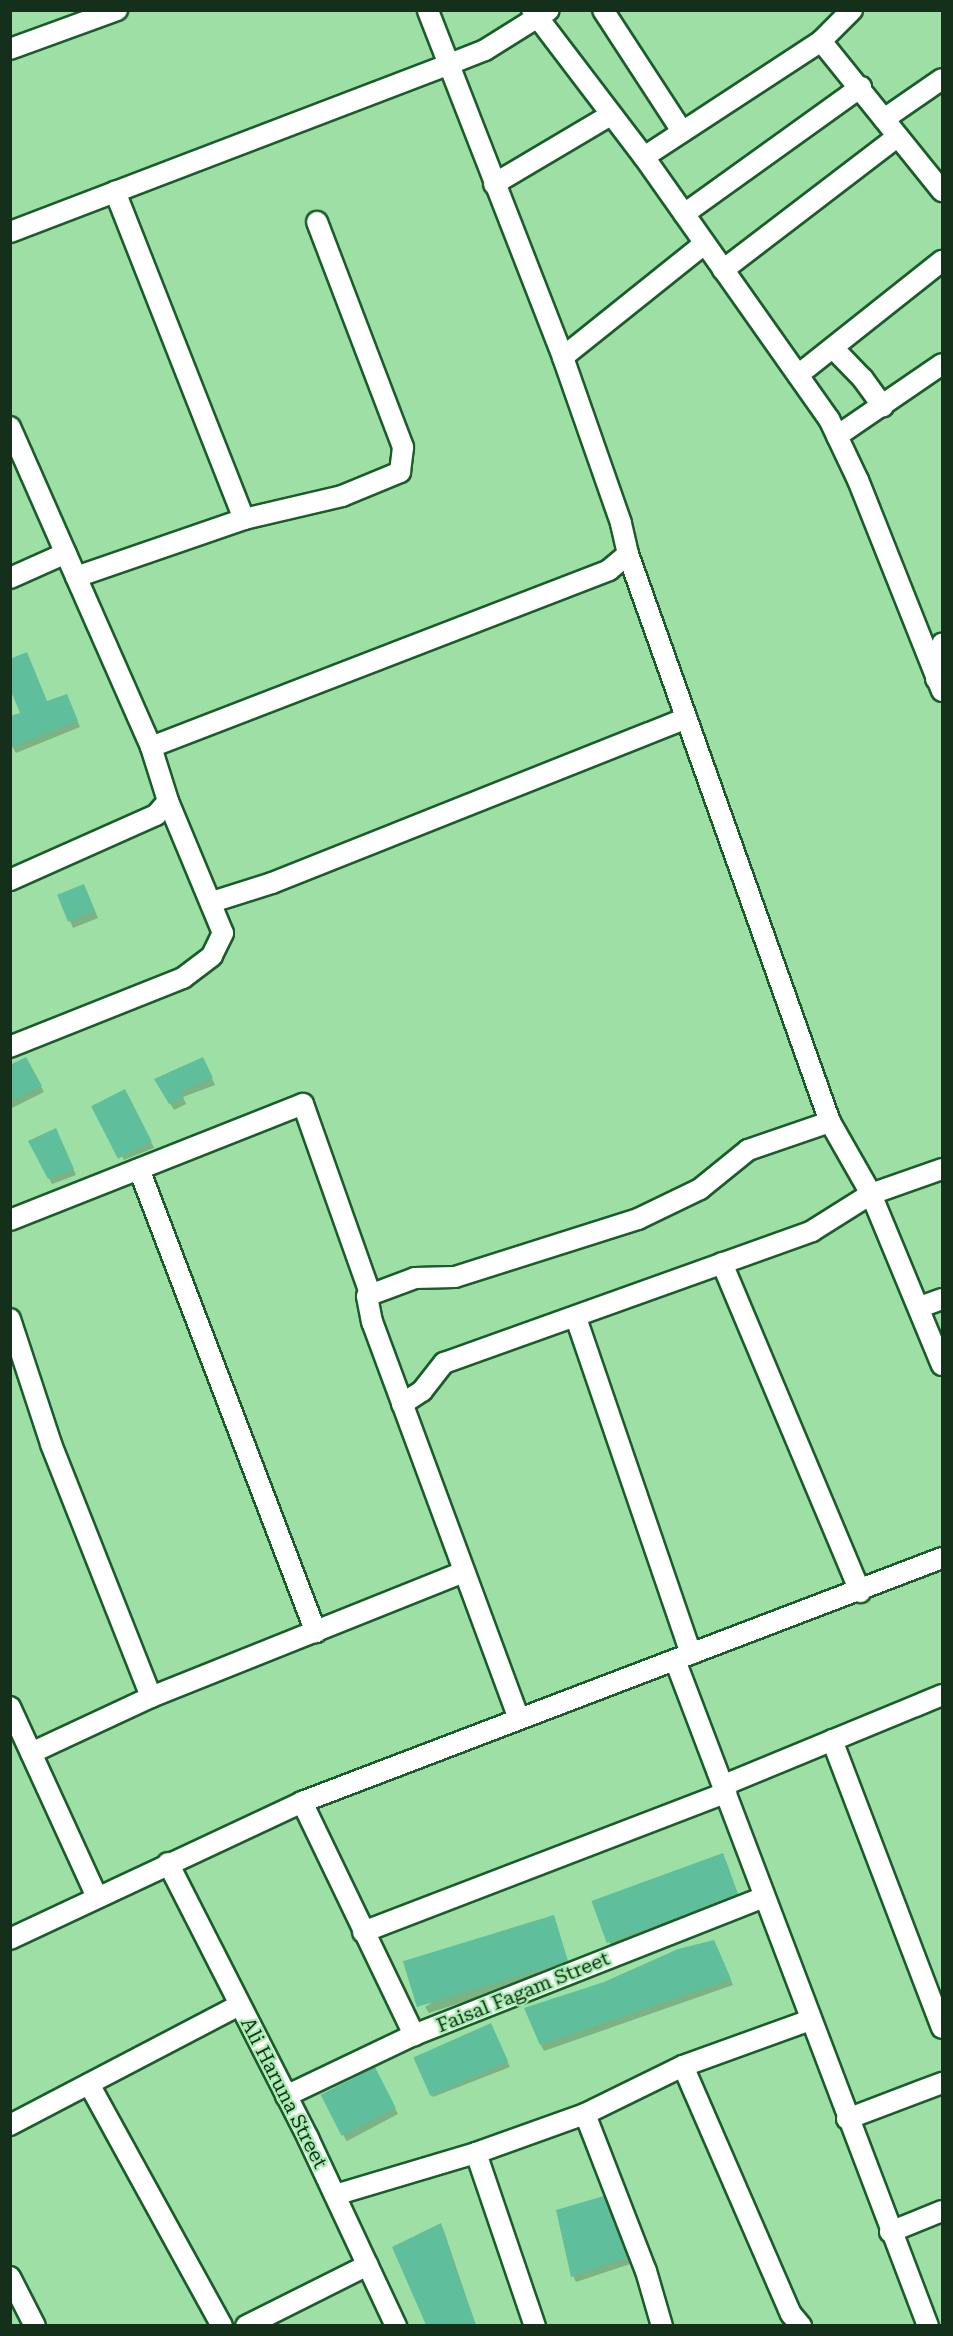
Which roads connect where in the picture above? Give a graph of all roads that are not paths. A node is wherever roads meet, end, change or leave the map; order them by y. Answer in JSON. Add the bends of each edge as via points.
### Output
{"nodes":[{"id":1,"x":117,"y":10,"type":"edge"},
{"id":2,"x":428,"y":10,"type":"edge"},
{"id":3,"x":603,"y":10,"type":"edge"},
{"id":4,"x":852,"y":10,"type":"edge"},
{"id":5,"x":539,"y":13,"type":"edge"},
{"id":6,"x":830,"y":17,"type":"edge"},
{"id":7,"x":821,"y":41,"type":"junction"},
{"id":8,"x":10,"y":49,"type":"edge"},
{"id":9,"x":447,"y":65,"type":"junction"},
{"id":10,"x":942,"y":79,"type":"edge"},
{"id":11,"x":861,"y":87,"type":"junction"},
{"id":12,"x":609,"y":116,"type":"junction"},
{"id":13,"x":884,"y":119,"type":"junction"},
{"id":14,"x":682,"y":131,"type":"junction"},
{"id":15,"x":898,"y":136,"type":"junction"},
{"id":16,"x":644,"y":157,"type":"junction"},
{"id":17,"x":494,"y":184,"type":"junction"},
{"id":18,"x":942,"y":190,"type":"edge"},
{"id":19,"x":115,"y":192,"type":"junction"},
{"id":20,"x":684,"y":214,"type":"junction"},
{"id":21,"x":317,"y":222,"type":"dead end"},
{"id":22,"x":10,"y":232,"type":"edge"},
{"id":23,"x":704,"y":244,"type":"junction"},
{"id":24,"x":942,"y":261,"type":"edge"},
{"id":25,"x":723,"y":270,"type":"junction"},
{"id":26,"x":833,"y":348,"type":"junction"},
{"id":27,"x":563,"y":357,"type":"junction"},
{"id":28,"x":938,"y":369,"type":"edge"},
{"id":29,"x":798,"y":375,"type":"junction"},
{"id":30,"x":883,"y":407,"type":"junction"},
{"id":31,"x":10,"y":427,"type":"edge"},
{"id":32,"x":837,"y":436,"type":"junction"},
{"id":33,"x":244,"y":519,"type":"junction"},
{"id":34,"x":66,"y":553,"type":"junction"},
{"id":35,"x":628,"y":554,"type":"junction"},
{"id":36,"x":76,"y":577,"type":"junction"},
{"id":37,"x":10,"y":578,"type":"edge"},
{"id":38,"x":942,"y":644,"type":"edge"},
{"id":39,"x":939,"y":685,"type":"edge"},
{"id":40,"x":686,"y":718,"type":"junction"},
{"id":41,"x":151,"y":747,"type":"junction"},
{"id":42,"x":168,"y":801,"type":"junction"},
{"id":43,"x":10,"y":880,"type":"edge"},
{"id":44,"x":212,"y":902,"type":"junction"},
{"id":45,"x":10,"y":1047,"type":"edge"},
{"id":46,"x":830,"y":1122,"type":"junction"},
{"id":47,"x":139,"y":1169,"type":"junction"},
{"id":48,"x":942,"y":1169,"type":"edge"},
{"id":49,"x":872,"y":1194,"type":"junction"},
{"id":50,"x":10,"y":1220,"type":"edge"},
{"id":51,"x":723,"y":1263,"type":"junction"},
{"id":52,"x":370,"y":1293,"type":"junction"},
{"id":53,"x":942,"y":1299,"type":"edge"},
{"id":54,"x":920,"y":1307,"type":"junction"},
{"id":55,"x":576,"y":1318,"type":"junction"},
{"id":56,"x":10,"y":1319,"type":"edge"},
{"id":57,"x":942,"y":1365,"type":"edge"},
{"id":58,"x":402,"y":1404,"type":"junction"},
{"id":59,"x":942,"y":1558,"type":"edge"},
{"id":60,"x":464,"y":1572,"type":"junction"},
{"id":61,"x":860,"y":1592,"type":"junction"},
{"id":62,"x":316,"y":1632,"type":"junction"},
{"id":63,"x":683,"y":1657,"type":"junction"},
{"id":64,"x":151,"y":1697,"type":"junction"},
{"id":65,"x":942,"y":1697,"type":"edge"},
{"id":66,"x":10,"y":1707,"type":"edge"},
{"id":67,"x":519,"y":1719,"type":"junction"},
{"id":68,"x":832,"y":1740,"type":"junction"},
{"id":69,"x":31,"y":1753,"type":"junction"},
{"id":70,"x":725,"y":1789,"type":"junction"},
{"id":71,"x":302,"y":1802,"type":"junction"},
{"id":72,"x":168,"y":1863,"type":"junction"},
{"id":73,"x":97,"y":1897,"type":"junction"},
{"id":74,"x":764,"y":1898,"type":"junction"},
{"id":75,"x":363,"y":1932,"type":"junction"},
{"id":76,"x":10,"y":1939,"type":"edge"},
{"id":77,"x":240,"y":2005,"type":"junction"},
{"id":78,"x":810,"y":2020,"type":"junction"},
{"id":79,"x":942,"y":2028,"type":"edge"},
{"id":80,"x":414,"y":2035,"type":"junction"},
{"id":81,"x":683,"y":2066,"type":"junction"},
{"id":82,"x":89,"y":2084,"type":"junction"},
{"id":83,"x":942,"y":2084,"type":"edge"},
{"id":84,"x":286,"y":2096,"type":"junction"},
{"id":85,"x":585,"y":2114,"type":"junction"},
{"id":86,"x":847,"y":2119,"type":"junction"},
{"id":87,"x":10,"y":2125,"type":"edge"},
{"id":88,"x":476,"y":2153,"type":"junction"},
{"id":89,"x":335,"y":2195,"type":"junction"},
{"id":90,"x":942,"y":2211,"type":"edge"},
{"id":91,"x":890,"y":2232,"type":"junction"},
{"id":92,"x":368,"y":2265,"type":"junction"},
{"id":93,"x":10,"y":2277,"type":"edge"},
{"id":94,"x":35,"y":2325,"type":"edge"},
{"id":95,"x":222,"y":2325,"type":"edge"},
{"id":96,"x":246,"y":2325,"type":"edge"},
{"id":97,"x":396,"y":2325,"type":"edge"},
{"id":98,"x":535,"y":2325,"type":"edge"},
{"id":99,"x":662,"y":2325,"type":"edge"},
{"id":100,"x":801,"y":2325,"type":"edge"},
{"id":101,"x":928,"y":2325,"type":"edge"}],
"edges":[{"from":1,"to":8,"type":"street"},
{"from":2,"to":9,"type":"street"},
{"from":3,"to":14,"type":"street"},
{"from":4,"to":6,"type":"street"},
{"from":5,"to":9,"type":"street","via":[[485,50]]},
{"from":5,"to":12,"type":"street"},
{"from":6,"to":7,"type":"street"},
{"from":7,"to":11,"type":"street"},
{"from":7,"to":14,"type":"street"},
{"from":9,"to":17,"type":"street"},
{"from":9,"to":19,"type":"street"},
{"from":10,"to":13,"type":"street"},
{"from":11,"to":13,"type":"street"},
{"from":11,"to":20,"type":"street"},
{"from":12,"to":16,"type":"street"},
{"from":12,"to":17,"type":"street"},
{"from":13,"to":15,"type":"street"},
{"from":14,"to":16,"type":"street"},
{"from":15,"to":18,"type":"street"},
{"from":15,"to":25,"type":"street"},
{"from":16,"to":20,"type":"street"},
{"from":17,"to":27,"type":"street"},
{"from":19,"to":22,"type":"street"},
{"from":19,"to":33,"type":"street"},
{"from":20,"to":23,"type":"street"},
{"from":21,"to":33,"type":"street","via":[[403,447],[400,472],[342,496]]},
{"from":23,"to":25,"type":"street"},
{"from":23,"to":27,"type":"street"},
{"from":24,"to":26,"type":"street"},
{"from":25,"to":29,"type":"street"},
{"from":26,"to":29,"type":"street"},
{"from":26,"to":30,"type":"street"},
{"from":27,"to":35,"type":"street","via":[[621,523]]},
{"from":28,"to":30,"type":"street"},
{"from":29,"to":32,"type":"street"},
{"from":30,"to":32,"type":"street"},
{"from":31,"to":34,"type":"street"},
{"from":32,"to":39,"type":"street"},
{"from":33,"to":36,"type":"street"},
{"from":34,"to":36,"type":"street"},
{"from":34,"to":37,"type":"street"},
{"from":35,"to":40,"type":"street"},
{"from":35,"to":41,"type":"street","via":[[609,570]]},
{"from":36,"to":41,"type":"street"},
{"from":38,"to":39,"type":"street"},
{"from":40,"to":44,"type":"street","via":[[273,883]]},
{"from":40,"to":46,"type":"street"},
{"from":41,"to":42,"type":"street"},
{"from":42,"to":43,"type":"street","via":[[156,815]]},
{"from":42,"to":44,"type":"street"},
{"from":44,"to":45,"type":"street","via":[[223,933],[220,946],[183,978]]},
{"from":46,"to":49,"type":"street"},
{"from":46,"to":52,"type":"street","via":[[748,1150],[700,1189],[638,1219],[455,1277],[415,1278]]},
{"from":47,"to":50,"type":"street"},
{"from":47,"to":52,"type":"street","via":[[303,1104]]},
{"from":47,"to":62,"type":"street"},
{"from":48,"to":49,"type":"street"},
{"from":49,"to":51,"type":"street","via":[[812,1231]]},
{"from":49,"to":54,"type":"street"},
{"from":51,"to":55,"type":"street"},
{"from":51,"to":61,"type":"street"},
{"from":52,"to":58,"type":"street","via":[[365,1301]]},
{"from":53,"to":54,"type":"street"},
{"from":54,"to":57,"type":"street"},
{"from":55,"to":58,"type":"street","via":[[444,1364],[422,1391]]},
{"from":55,"to":63,"type":"street"},
{"from":56,"to":64,"type":"street","via":[[51,1444]]},
{"from":58,"to":60,"type":"street"},
{"from":59,"to":61,"type":"street"},
{"from":60,"to":62,"type":"street"},
{"from":60,"to":67,"type":"street"},
{"from":61,"to":63,"type":"street"},
{"from":62,"to":64,"type":"street"},
{"from":63,"to":67,"type":"street"},
{"from":63,"to":70,"type":"street"},
{"from":64,"to":69,"type":"street"},
{"from":65,"to":68,"type":"street"},
{"from":66,"to":69,"type":"street"},
{"from":67,"to":71,"type":"street"},
{"from":68,"to":70,"type":"street"},
{"from":68,"to":79,"type":"street"},
{"from":69,"to":73,"type":"street"},
{"from":70,"to":74,"type":"street"},
{"from":70,"to":75,"type":"street"},
{"from":71,"to":72,"type":"street"},
{"from":71,"to":75,"type":"street"},
{"from":72,"to":73,"type":"street"},
{"from":72,"to":77,"type":"street","name":"Ali Haruna Street"},
{"from":73,"to":76,"type":"street"},
{"from":74,"to":78,"type":"street"},
{"from":74,"to":80,"type":"street","name":"Faisal Fagam Street"},
{"from":75,"to":80,"type":"street"},
{"from":77,"to":82,"type":"street"},
{"from":77,"to":84,"type":"street","name":"Ali Haruna Street"},
{"from":78,"to":81,"type":"street"},
{"from":78,"to":86,"type":"street"},
{"from":80,"to":84,"type":"street","name":"Faisal Fagam Street"},
{"from":81,"to":85,"type":"street"},
{"from":81,"to":100,"type":"street","via":[[787,2304]]},
{"from":82,"to":87,"type":"street"},
{"from":82,"to":95,"type":"street"},
{"from":83,"to":86,"type":"street"},
{"from":84,"to":89,"type":"street","name":"Ali Haruna Street"},
{"from":85,"to":88,"type":"street"},
{"from":85,"to":99,"type":"street","via":[[646,2271]]},
{"from":86,"to":91,"type":"street"},
{"from":88,"to":89,"type":"street"},
{"from":88,"to":98,"type":"street"},
{"from":89,"to":92,"type":"street","name":"Ali Haruna Street"},
{"from":90,"to":91,"type":"street"},
{"from":91,"to":101,"type":"street"},
{"from":92,"to":96,"type":"street"},
{"from":92,"to":97,"type":"street","name":"Ali Haruna Street"},
{"from":93,"to":94,"type":"street"}]}
